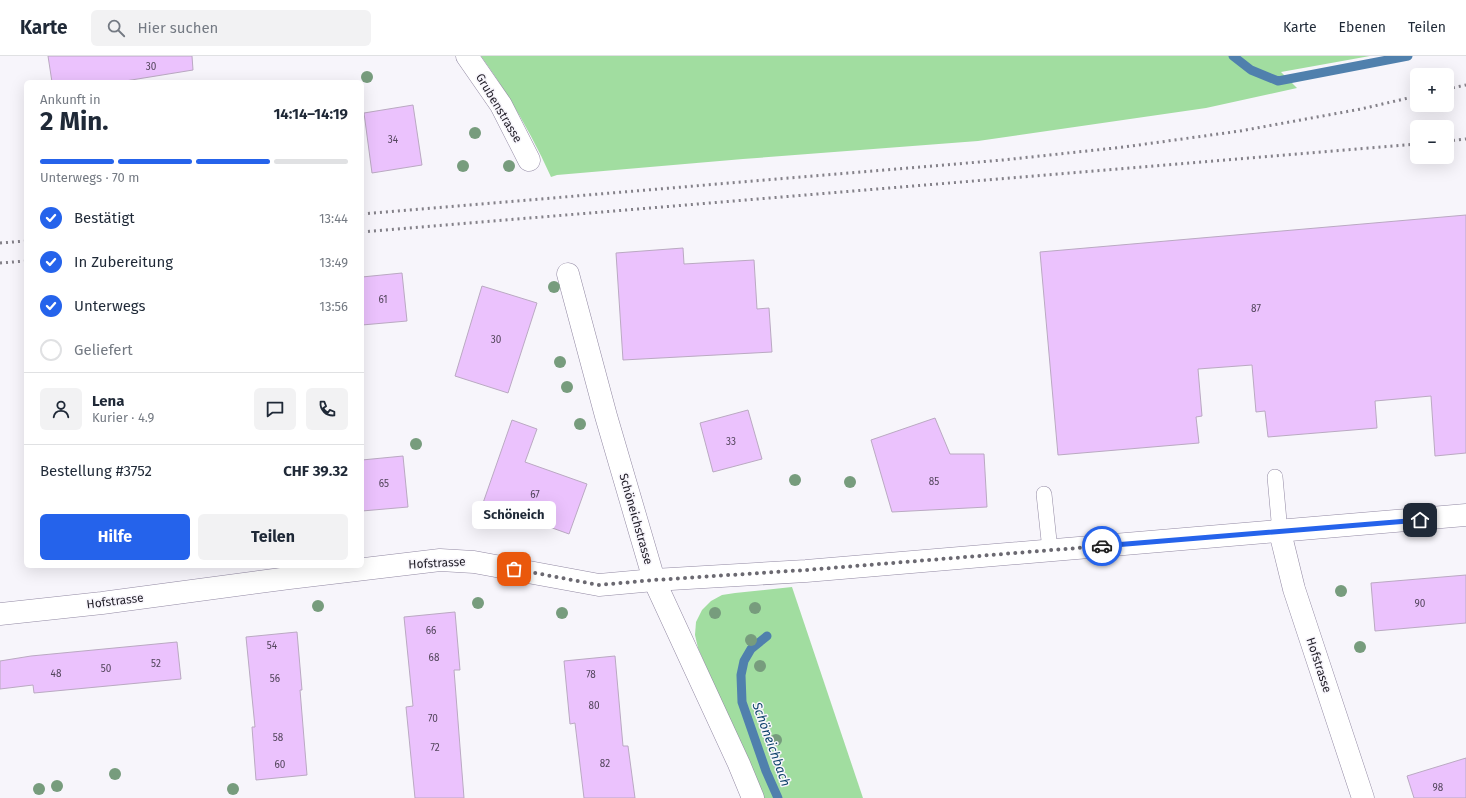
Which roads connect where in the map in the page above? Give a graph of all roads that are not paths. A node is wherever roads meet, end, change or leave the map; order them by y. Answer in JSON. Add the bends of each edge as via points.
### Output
{"nodes":[{"id":1,"x":467,"y":56,"type":"edge"},
{"id":2,"x":529,"y":160,"type":"dead end"},
{"id":3,"x":568,"y":274,"type":"dead end"},
{"id":4,"x":1275,"y":477,"type":"dead end"},
{"id":5,"x":1044,"y":494,"type":"dead end"},
{"id":6,"x":1466,"y":516,"type":"edge"},
{"id":7,"x":1280,"y":532,"type":"junction"},
{"id":8,"x":1050,"y":550,"type":"junction"},
{"id":9,"x":654,"y":580,"type":"junction"},
{"id":10,"x":0,"y":614,"type":"edge"},
{"id":11,"x":753,"y":798,"type":"edge"},
{"id":12,"x":1363,"y":798,"type":"edge"}],
"edges":[{"from":1,"to":2,"type":"street","name":"Grubenstrasse","via":[[501,105]]},
{"from":3,"to":9,"type":"street","name":"Schöneichstrasse"},
{"from":4,"to":7,"type":"lane"},
{"from":5,"to":8,"type":"lane"},
{"from":6,"to":7,"type":"street","name":"Hofstrasse"},
{"from":7,"to":8,"type":"street","name":"Hofstrasse"},
{"from":7,"to":12,"type":"street","name":"Hofstrasse","via":[[1294,589]]},
{"from":8,"to":9,"type":"street","name":"Hofstrasse"},
{"from":9,"to":10,"type":"street","name":"Hofstrasse","via":[[599,585],[474,562],[440,560]]},
{"from":9,"to":11,"type":"street","name":"Schöneichstrasse"}]}
